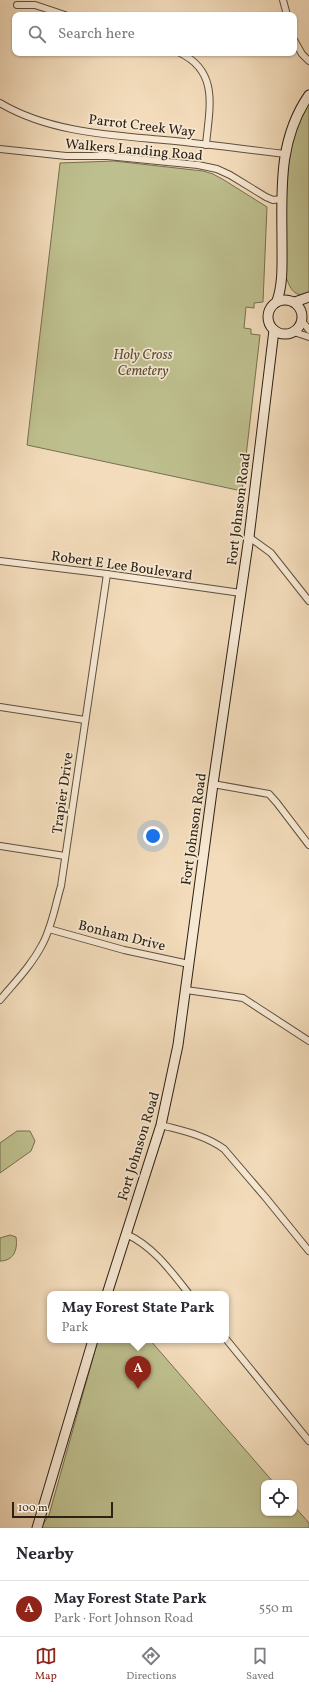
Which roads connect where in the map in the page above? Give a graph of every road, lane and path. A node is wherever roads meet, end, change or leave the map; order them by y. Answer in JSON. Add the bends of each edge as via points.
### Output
{"nodes":[{"id":1,"x":283,"y":0,"type":"edge"},
{"id":2,"x":17,"y":5,"type":"dead end"},
{"id":3,"x":56,"y":12,"type":"edge"},
{"id":4,"x":286,"y":12,"type":"edge"},
{"id":5,"x":297,"y":45,"type":"edge"},
{"id":6,"x":185,"y":56,"type":"edge"},
{"id":7,"x":309,"y":61,"type":"edge"},
{"id":8,"x":309,"y":95,"type":"edge"},
{"id":9,"x":0,"y":103,"type":"edge"},
{"id":10,"x":206,"y":144,"type":"junction"},
{"id":11,"x":0,"y":149,"type":"edge"},
{"id":12,"x":285,"y":154,"type":"junction"},
{"id":13,"x":282,"y":200,"type":"junction"},
{"id":14,"x":282,"y":275,"type":"junction"},
{"id":15,"x":309,"y":297,"type":"edge"},
{"id":16,"x":277,"y":301,"type":"junction"},
{"id":17,"x":293,"y":301,"type":"junction"},
{"id":18,"x":309,"y":302,"type":"edge"},
{"id":19,"x":302,"y":318,"type":"junction"},
{"id":20,"x":274,"y":330,"type":"junction"},
{"id":21,"x":309,"y":330,"type":"edge"},
{"id":22,"x":289,"y":333,"type":"junction"},
{"id":23,"x":309,"y":337,"type":"edge"},
{"id":24,"x":271,"y":361,"type":"junction"},
{"id":25,"x":249,"y":537,"type":"junction"},
{"id":26,"x":0,"y":561,"type":"edge"},
{"id":27,"x":107,"y":574,"type":"junction"},
{"id":28,"x":241,"y":593,"type":"junction"},
{"id":29,"x":309,"y":601,"type":"edge"},
{"id":30,"x":0,"y":707,"type":"edge"},
{"id":31,"x":85,"y":720,"type":"junction"},
{"id":32,"x":213,"y":784,"type":"junction"},
{"id":33,"x":309,"y":845,"type":"edge"},
{"id":34,"x":0,"y":846,"type":"edge"},
{"id":35,"x":65,"y":856,"type":"junction"},
{"id":36,"x":49,"y":929,"type":"junction"},
{"id":37,"x":189,"y":964,"type":"junction"},
{"id":38,"x":186,"y":990,"type":"junction"},
{"id":39,"x":0,"y":1000,"type":"edge"},
{"id":40,"x":309,"y":1041,"type":"edge"},
{"id":41,"x":161,"y":1125,"type":"junction"},
{"id":42,"x":126,"y":1234,"type":"junction"},
{"id":43,"x":309,"y":1251,"type":"edge"},
{"id":44,"x":108,"y":1291,"type":"edge"},
{"id":45,"x":187,"y":1291,"type":"edge"},
{"id":46,"x":92,"y":1343,"type":"edge"},
{"id":47,"x":229,"y":1343,"type":"edge"},
{"id":48,"x":309,"y":1441,"type":"edge"},
{"id":49,"x":37,"y":1528,"type":"edge"}],
"edges":[{"from":1,"to":4,"type":"street"},
{"from":2,"to":3,"type":"street","via":[[35,5]]},
{"from":5,"to":7,"type":"street"},
{"from":6,"to":10,"type":"street","via":[[195,62],[206,77],[210,95]]},
{"from":8,"to":12,"type":"street","via":[[295,117]]},
{"from":9,"to":10,"type":"street","name":"Parrot Creek Way","via":[[27,116],[61,126],[104,134]]},
{"from":10,"to":12,"type":"street","name":"Parrot Creek Way"},
{"from":11,"to":13,"type":"street","name":"Walkers Landing Road","via":[[198,165],[217,169],[266,197]]},
{"from":12,"to":13,"type":"street"},
{"from":13,"to":14,"type":"street"},
{"from":14,"to":16,"type":"street"},
{"from":14,"to":17,"type":"street","via":[[288,296]]},
{"from":15,"to":17,"type":"street"},
{"from":16,"to":17,"type":"street"},
{"from":16,"to":20,"type":"street","via":[[268,316],[269,324]]},
{"from":17,"to":19,"type":"street","via":[[299,306]]},
{"from":18,"to":19,"type":"street"},
{"from":19,"to":21,"type":"street"},
{"from":19,"to":22,"type":"street","via":[[298,329]]},
{"from":20,"to":22,"type":"street"},
{"from":20,"to":24,"type":"street","name":"Fort Johnson Road"},
{"from":22,"to":23,"type":"street"},
{"from":22,"to":24,"type":"street","name":"Fort Johnson Road","via":[[277,346]]},
{"from":24,"to":25,"type":"street","name":"Fort Johnson Road"},
{"from":25,"to":28,"type":"street","name":"Fort Johnson Road"},
{"from":25,"to":29,"type":"street","via":[[271,552]]},
{"from":26,"to":27,"type":"street","name":"Robert E Lee Boulevard"},
{"from":27,"to":28,"type":"street","name":"Robert E Lee Boulevard"},
{"from":27,"to":31,"type":"street","name":"Trapier Drive"},
{"from":28,"to":32,"type":"street","name":"Fort Johnson Road"},
{"from":30,"to":31,"type":"street"},
{"from":31,"to":35,"type":"street","name":"Trapier Drive"},
{"from":32,"to":33,"type":"street","via":[[268,794]]},
{"from":32,"to":37,"type":"street","name":"Fort Johnson Road"},
{"from":34,"to":35,"type":"street"},
{"from":35,"to":36,"type":"street","name":"Trapier Drive","via":[[61,886]]},
{"from":36,"to":37,"type":"street","name":"Bonham Drive"},
{"from":36,"to":39,"type":"street","name":"Trapier Drive","via":[[27,968]]},
{"from":37,"to":38,"type":"street","name":"Fort Johnson Road"},
{"from":38,"to":40,"type":"street","via":[[243,998]]},
{"from":38,"to":41,"type":"street","name":"Fort Johnson Road","via":[[178,1045]]},
{"from":41,"to":42,"type":"street","name":"Fort Johnson Road"},
{"from":41,"to":43,"type":"street","via":[[197,1134],[224,1149]]},
{"from":42,"to":44,"type":"street","name":"Fort Johnson Road"},
{"from":42,"to":45,"type":"street","via":[[138,1240],[160,1259]]},
{"from":46,"to":49,"type":"street"},
{"from":47,"to":48,"type":"street"}]}
